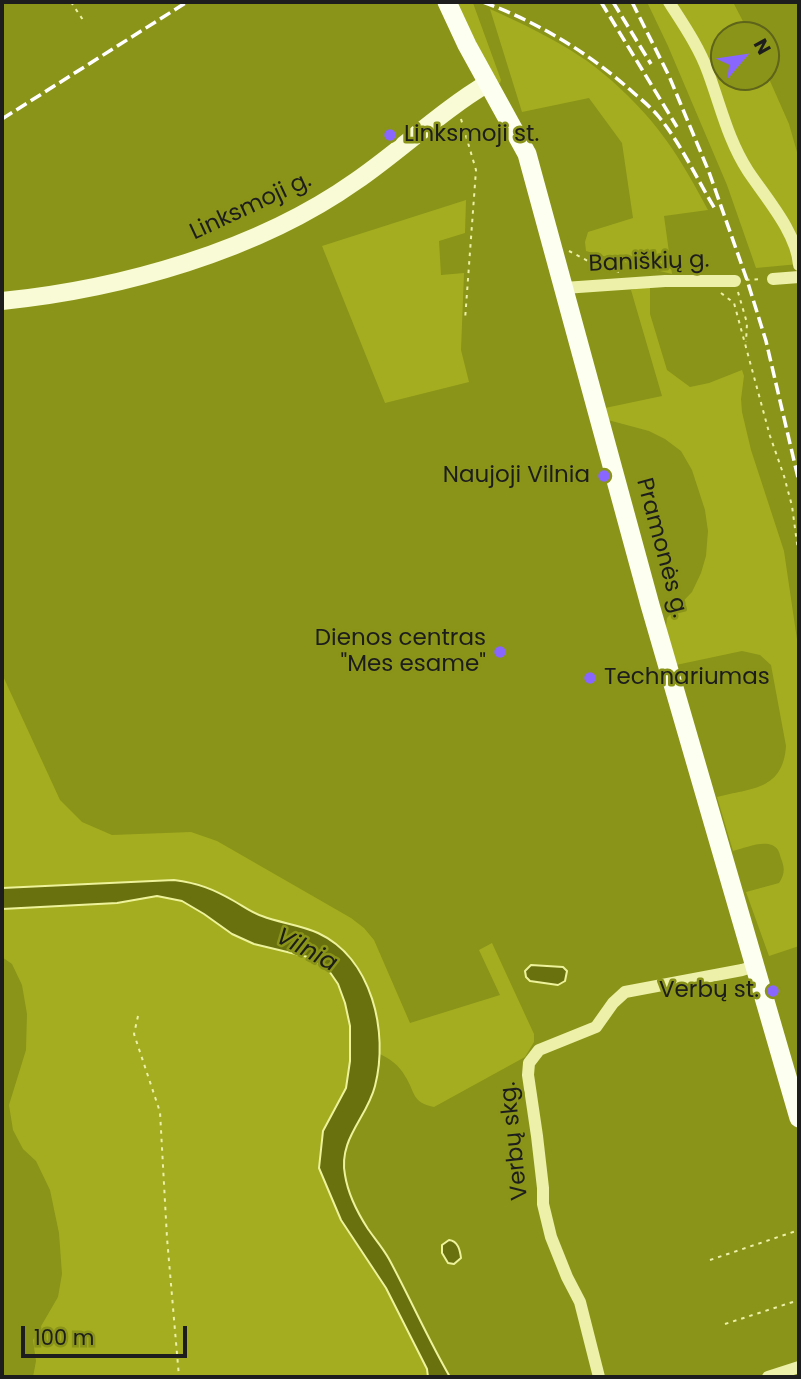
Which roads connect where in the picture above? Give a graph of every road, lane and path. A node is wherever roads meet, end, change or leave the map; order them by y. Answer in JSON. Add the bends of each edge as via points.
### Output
{"nodes":[{"id":1,"x":71,"y":2,"type":"edge"},
{"id":2,"x":447,"y":2,"type":"edge"},
{"id":3,"x":669,"y":2,"type":"edge"},
{"id":4,"x":83,"y":20,"type":"dead end"},
{"id":5,"x":488,"y":83,"type":"junction"},
{"id":6,"x":454,"y":106,"type":"junction"},
{"id":7,"x":551,"y":242,"type":"junction"},
{"id":8,"x":799,"y":265,"type":"edge"},
{"id":9,"x":623,"y":274,"type":"dead end"},
{"id":10,"x":799,"y":277,"type":"edge"},
{"id":11,"x":773,"y":279,"type":"joint"},
{"id":12,"x":702,"y":281,"type":"junction"},
{"id":13,"x":735,"y":281,"type":"junction"},
{"id":14,"x":564,"y":288,"type":"junction"},
{"id":15,"x":2,"y":301,"type":"edge"},
{"id":16,"x":465,"y":320,"type":"dead end"},
{"id":17,"x":746,"y":345,"type":"junction"},
{"id":18,"x":799,"y":558,"type":"edge"},
{"id":19,"x":755,"y":966,"type":"junction"},
{"id":20,"x":138,"y":1016,"type":"dead end"},
{"id":21,"x":799,"y":1118,"type":"edge"},
{"id":22,"x":799,"y":1230,"type":"edge"},
{"id":23,"x":710,"y":1260,"type":"dead end"},
{"id":24,"x":799,"y":1300,"type":"edge"},
{"id":25,"x":725,"y":1324,"type":"dead end"},
{"id":26,"x":799,"y":1367,"type":"edge"},
{"id":27,"x":179,"y":1377,"type":"edge"},
{"id":28,"x":599,"y":1377,"type":"edge"},
{"id":29,"x":768,"y":1377,"type":"edge"}],
"edges":[{"from":1,"to":4,"type":"path"},
{"from":2,"to":5,"type":"main road","name":"Pramonės g."},
{"from":3,"to":8,"type":"street","via":[[708,70],[731,142],[789,236]]},
{"from":5,"to":6,"type":"main road","name":"Linksmoji g."},
{"from":5,"to":7,"type":"main road","name":"Pramonės g.","via":[[527,154]]},
{"from":6,"to":15,"type":"main road","name":"Linksmoji g.","via":[[355,182],[252,238],[126,280]]},
{"from":6,"to":16,"type":"path","via":[[476,170]]},
{"from":7,"to":9,"type":"path"},
{"from":7,"to":14,"type":"main road","name":"Pramonės g."},
{"from":10,"to":11,"type":"street"},
{"from":11,"to":13,"type":"path"},
{"from":12,"to":13,"type":"street","name":"Baniškių g."},
{"from":12,"to":14,"type":"street","name":"Baniškių g."},
{"from":12,"to":17,"type":"path","via":[[734,303]]},
{"from":13,"to":17,"type":"path","via":[[747,323]]},
{"from":14,"to":19,"type":"main road","name":"Pramonės g."},
{"from":17,"to":18,"type":"path","via":[[792,506]]},
{"from":19,"to":21,"type":"main road","name":"Pramonės g."},
{"from":19,"to":28,"type":"street","name":"Verbų skg.","via":[[625,992],[596,1027],[539,1050],[529,1063],[543,1204],[551,1237],[580,1302]]},
{"from":20,"to":27,"type":"path","via":[[134,1034],[160,1112]]},
{"from":22,"to":23,"type":"path"},
{"from":24,"to":25,"type":"path"},
{"from":26,"to":29,"type":"street"}]}
